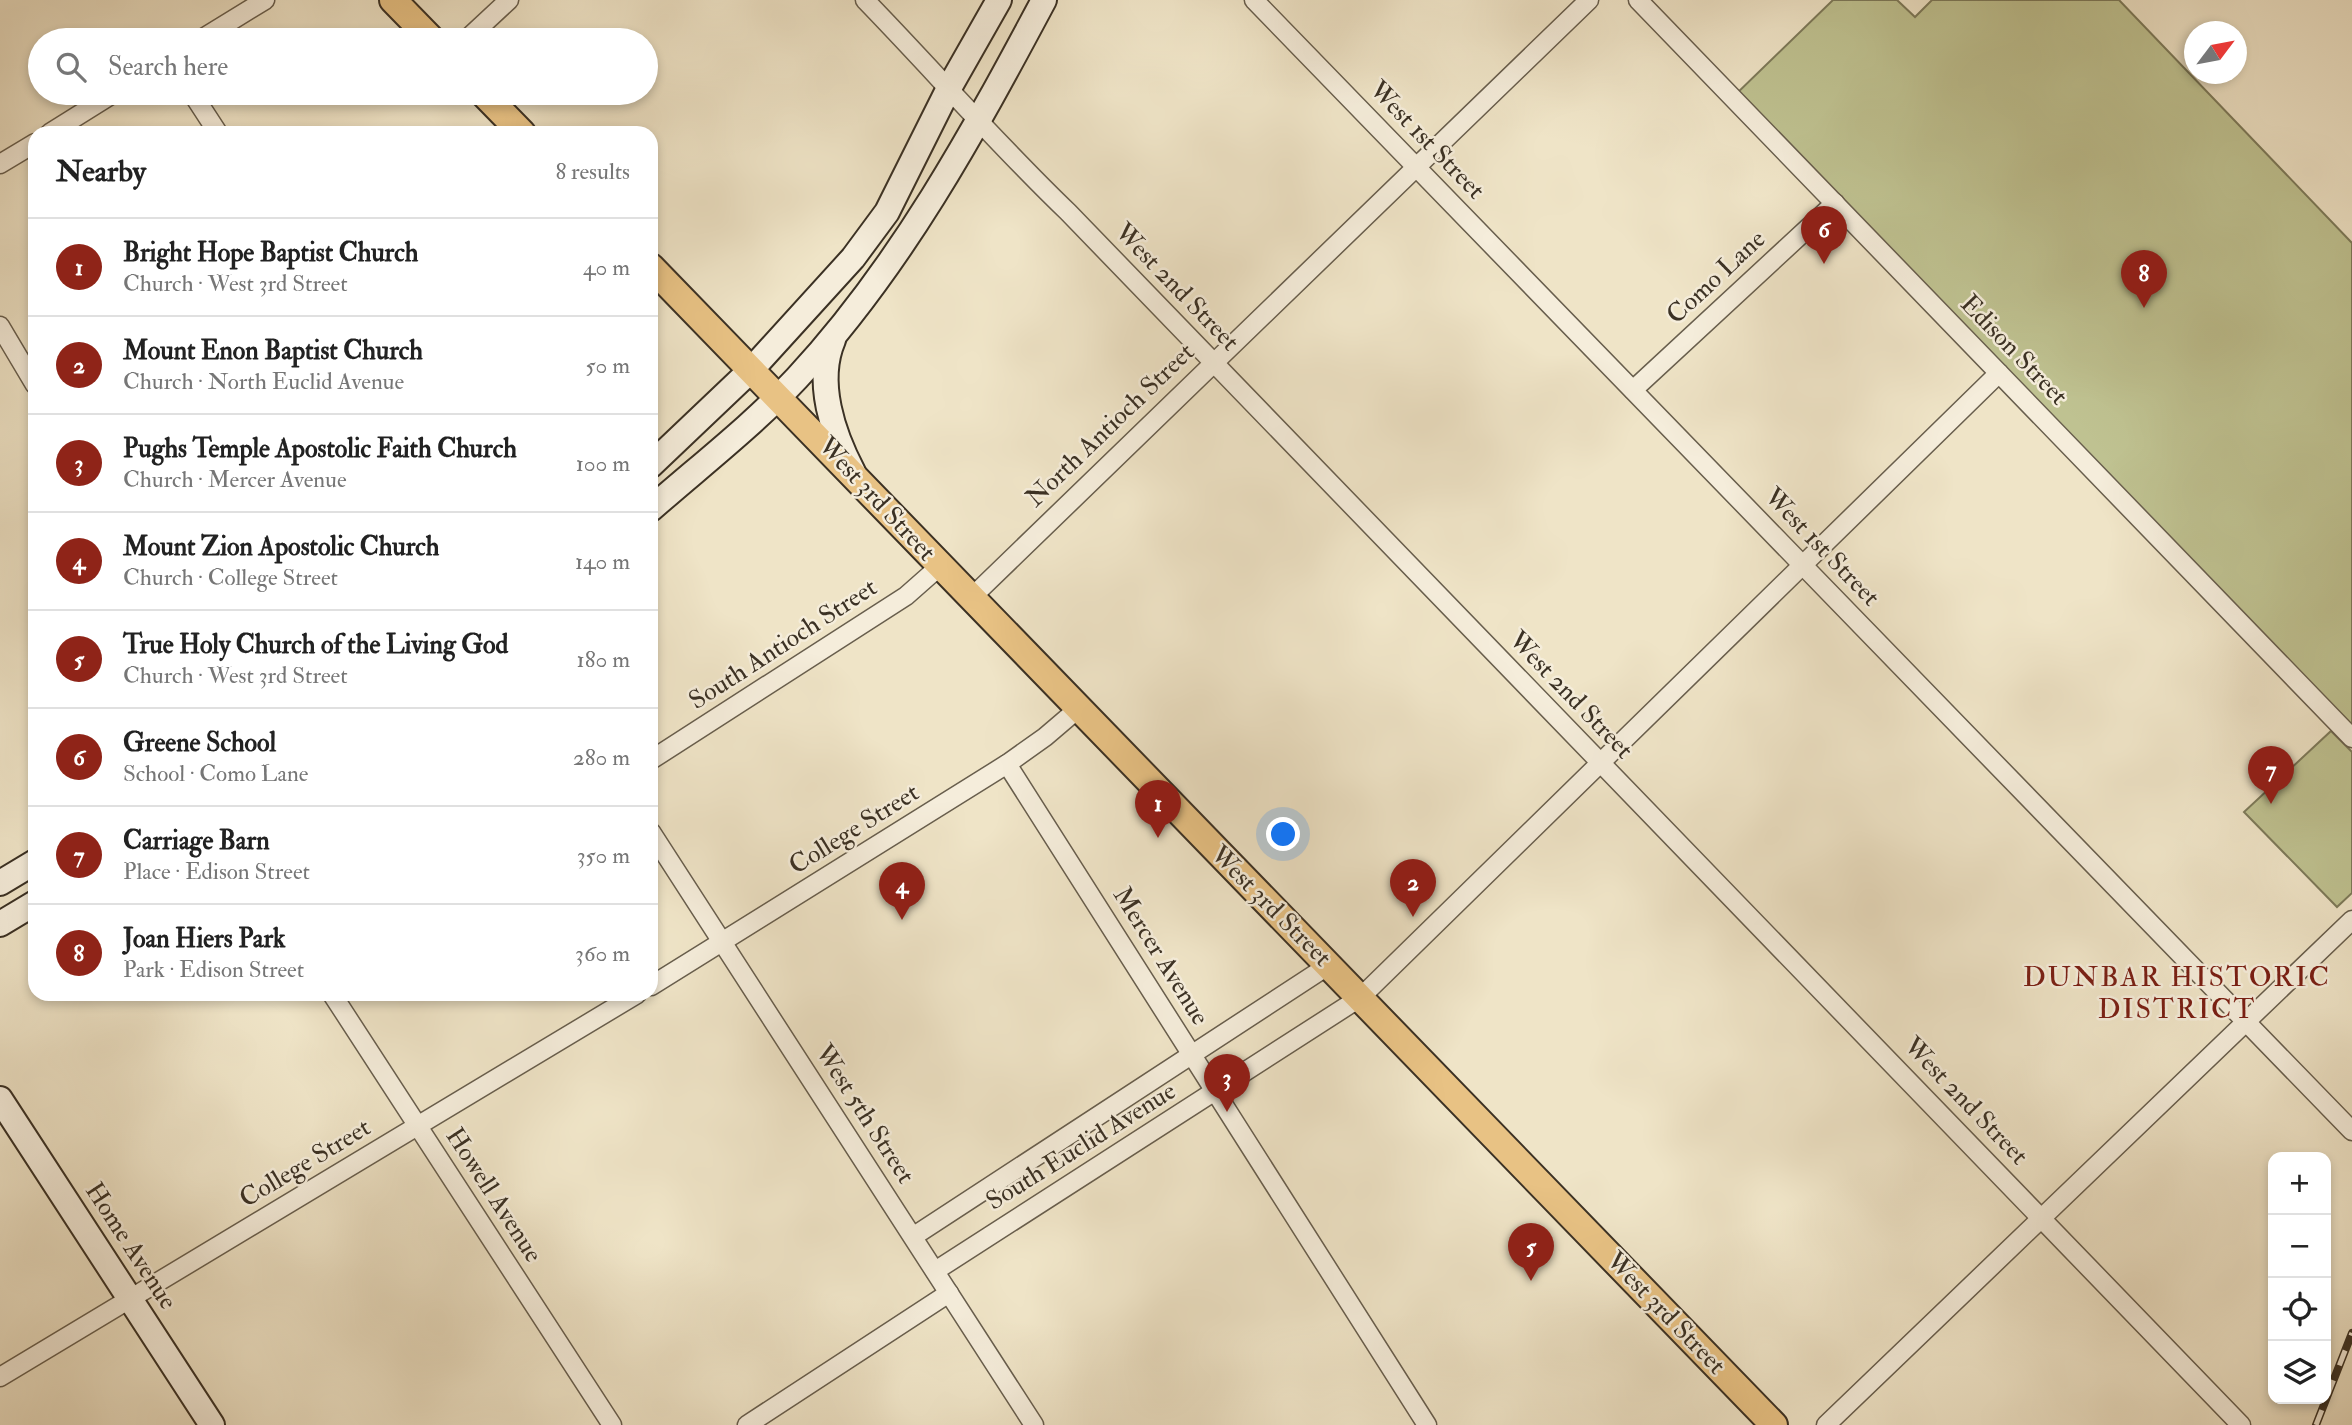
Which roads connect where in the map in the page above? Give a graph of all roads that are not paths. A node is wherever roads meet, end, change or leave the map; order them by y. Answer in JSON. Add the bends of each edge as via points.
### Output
{"nodes":[{"id":1,"x":265,"y":0,"type":"edge"},
{"id":2,"x":393,"y":0,"type":"edge"},
{"id":3,"x":509,"y":0,"type":"edge"},
{"id":4,"x":865,"y":0,"type":"edge"},
{"id":5,"x":999,"y":0,"type":"edge"},
{"id":6,"x":1044,"y":0,"type":"edge"},
{"id":7,"x":1254,"y":0,"type":"edge"},
{"id":8,"x":1589,"y":0,"type":"edge"},
{"id":9,"x":1638,"y":0,"type":"edge"},
{"id":10,"x":220,"y":28,"type":"edge"},
{"id":11,"x":420,"y":28,"type":"edge"},
{"id":12,"x":479,"y":28,"type":"edge"},
{"id":13,"x":949,"y":88,"type":"junction"},
{"id":14,"x":95,"y":105,"type":"edge"},
{"id":15,"x":200,"y":105,"type":"edge"},
{"id":16,"x":494,"y":105,"type":"edge"},
{"id":17,"x":979,"y":124,"type":"junction"},
{"id":18,"x":61,"y":126,"type":"edge"},
{"id":19,"x":213,"y":126,"type":"edge"},
{"id":20,"x":515,"y":126,"type":"edge"},
{"id":21,"x":28,"y":147,"type":"edge"},
{"id":22,"x":0,"y":164,"type":"edge"},
{"id":23,"x":1417,"y":166,"type":"junction"},
{"id":24,"x":1835,"y":203,"type":"junction"},
{"id":25,"x":658,"y":274,"type":"edge"},
{"id":26,"x":0,"y":326,"type":"edge"},
{"id":27,"x":836,"y":333,"type":"junction"},
{"id":28,"x":1212,"y":362,"type":"junction"},
{"id":29,"x":752,"y":369,"type":"junction"},
{"id":30,"x":28,"y":373,"type":"edge"},
{"id":31,"x":1999,"y":373,"type":"junction"},
{"id":32,"x":1633,"y":390,"type":"junction"},
{"id":33,"x":779,"y":396,"type":"junction"},
{"id":34,"x":658,"y":458,"type":"edge"},
{"id":35,"x":855,"y":476,"type":"junction"},
{"id":36,"x":658,"y":503,"type":"edge"},
{"id":37,"x":1803,"y":565,"type":"junction"},
{"id":38,"x":940,"y":566,"type":"junction"},
{"id":39,"x":971,"y":598,"type":"junction"},
{"id":40,"x":1079,"y":708,"type":"junction"},
{"id":41,"x":2352,"y":738,"type":"edge"},
{"id":42,"x":658,"y":755,"type":"edge"},
{"id":43,"x":1601,"y":763,"type":"junction"},
{"id":44,"x":1007,"y":764,"type":"junction"},
{"id":45,"x":658,"y":843,"type":"edge"},
{"id":46,"x":28,"y":866,"type":"edge"},
{"id":47,"x":0,"y":883,"type":"edge"},
{"id":48,"x":28,"y":907,"type":"edge"},
{"id":49,"x":2352,"y":920,"type":"edge"},
{"id":50,"x":0,"y":924,"type":"edge"},
{"id":51,"x":723,"y":943,"type":"junction"},
{"id":52,"x":1329,"y":965,"type":"junction"},
{"id":53,"x":658,"y":982,"type":"edge"},
{"id":54,"x":1361,"y":997,"type":"junction"},
{"id":55,"x":337,"y":1001,"type":"edge"},
{"id":56,"x":625,"y":1001,"type":"edge"},
{"id":57,"x":2246,"y":1023,"type":"junction"},
{"id":58,"x":1192,"y":1055,"type":"junction"},
{"id":59,"x":1216,"y":1092,"type":"junction"},
{"id":60,"x":0,"y":1099,"type":"edge"},
{"id":61,"x":418,"y":1126,"type":"junction"},
{"id":62,"x":2352,"y":1131,"type":"edge"},
{"id":63,"x":2042,"y":1217,"type":"junction"},
{"id":64,"x":914,"y":1236,"type":"junction"},
{"id":65,"x":935,"y":1270,"type":"junction"},
{"id":66,"x":949,"y":1293,"type":"junction"},
{"id":67,"x":130,"y":1298,"type":"junction"},
{"id":68,"x":0,"y":1377,"type":"edge"},
{"id":69,"x":212,"y":1425,"type":"edge"},
{"id":70,"x":612,"y":1425,"type":"edge"},
{"id":71,"x":747,"y":1425,"type":"edge"},
{"id":72,"x":1034,"y":1425,"type":"edge"},
{"id":73,"x":1427,"y":1425,"type":"edge"},
{"id":74,"x":1774,"y":1425,"type":"edge"},
{"id":75,"x":1826,"y":1425,"type":"edge"},
{"id":76,"x":2241,"y":1425,"type":"edge"}],
"edges":[{"from":1,"to":10,"type":"street"},
{"from":2,"to":11,"type":"main road"},
{"from":3,"to":12,"type":"street"},
{"from":4,"to":13,"type":"street","name":"West 2nd Street"},
{"from":5,"to":13,"type":"main road"},
{"from":6,"to":17,"type":"main road"},
{"from":7,"to":23,"type":"street","name":"West 1st Street"},
{"from":8,"to":23,"type":"street","name":"North Antioch Street"},
{"from":9,"to":24,"type":"street","name":"Edison Street"},
{"from":13,"to":17,"type":"street","name":"West 2nd Street"},
{"from":13,"to":29,"type":"main road","via":[[887,212],[853,258]]},
{"from":14,"to":18,"type":"street"},
{"from":15,"to":19,"type":"street"},
{"from":16,"to":20,"type":"main road"},
{"from":17,"to":27,"type":"main road","via":[[915,227]]},
{"from":17,"to":28,"type":"street","name":"West 2nd Street"},
{"from":21,"to":22,"type":"street"},
{"from":23,"to":28,"type":"street","name":"North Antioch Street"},
{"from":23,"to":32,"type":"street","name":"West 1st Street"},
{"from":24,"to":31,"type":"street","name":"Edison Street"},
{"from":24,"to":32,"type":"street","name":"Como Lane"},
{"from":25,"to":29,"type":"main road","name":"West 3rd Street"},
{"from":26,"to":30,"type":"street"},
{"from":27,"to":33,"type":"main road"},
{"from":27,"to":35,"type":"main road","via":[[825,380],[832,420]]},
{"from":28,"to":39,"type":"street","name":"North Antioch Street"},
{"from":28,"to":43,"type":"street","name":"West 2nd Street"},
{"from":29,"to":33,"type":"main road","name":"West 3rd Street"},
{"from":29,"to":34,"type":"main road"},
{"from":31,"to":37,"type":"street","name":"South Euclid Avenue"},
{"from":31,"to":41,"type":"street","name":"Edison Street"},
{"from":32,"to":37,"type":"street","name":"West 1st Street"},
{"from":33,"to":35,"type":"main road","name":"West 3rd Street"},
{"from":33,"to":36,"type":"main road"},
{"from":35,"to":38,"type":"main road","name":"West 3rd Street"},
{"from":37,"to":43,"type":"street","name":"South Euclid Avenue"},
{"from":37,"to":57,"type":"street","name":"West 1st Street"},
{"from":38,"to":39,"type":"main road","name":"West 3rd Street"},
{"from":38,"to":42,"type":"street","name":"South Antioch Street","via":[[906,596]]},
{"from":39,"to":40,"type":"main road","name":"West 3rd Street"},
{"from":40,"to":44,"type":"street","name":"College Street"},
{"from":40,"to":52,"type":"main road","name":"West 3rd Street"},
{"from":43,"to":54,"type":"street","name":"South Euclid Avenue"},
{"from":43,"to":63,"type":"street","name":"West 2nd Street"},
{"from":44,"to":51,"type":"street","name":"College Street"},
{"from":44,"to":58,"type":"street","name":"Mercer Avenue"},
{"from":45,"to":51,"type":"street","name":"West 5th Street"},
{"from":46,"to":47,"type":"main road"},
{"from":48,"to":50,"type":"main road"},
{"from":49,"to":57,"type":"street"},
{"from":51,"to":53,"type":"street","name":"College Street"},
{"from":51,"to":64,"type":"street","name":"West 5th Street"},
{"from":52,"to":54,"type":"main road","name":"West 3rd Street"},
{"from":52,"to":58,"type":"street","name":"South Euclid Avenue"},
{"from":54,"to":59,"type":"street","name":"South Euclid Avenue"},
{"from":54,"to":74,"type":"main road","name":"West 3rd Street"},
{"from":55,"to":61,"type":"street","name":"Howell Avenue"},
{"from":56,"to":61,"type":"street","name":"College Street"},
{"from":57,"to":62,"type":"street","name":"West 1st Street"},
{"from":57,"to":63,"type":"street"},
{"from":58,"to":59,"type":"street","name":"Mercer Avenue"},
{"from":58,"to":64,"type":"street","name":"South Euclid Avenue"},
{"from":59,"to":65,"type":"street","name":"South Euclid Avenue"},
{"from":59,"to":73,"type":"street","name":"Mercer Avenue"},
{"from":60,"to":67,"type":"main road","name":"Home Avenue"},
{"from":61,"to":67,"type":"street","name":"College Street"},
{"from":61,"to":70,"type":"street","name":"Howell Avenue"},
{"from":63,"to":75,"type":"street"},
{"from":63,"to":76,"type":"street","name":"West 2nd Street"},
{"from":64,"to":65,"type":"street","name":"West 5th Street"},
{"from":65,"to":66,"type":"street","name":"West 5th Street"},
{"from":66,"to":71,"type":"street"},
{"from":66,"to":72,"type":"street","name":"West 5th Street"},
{"from":67,"to":68,"type":"street","name":"College Street"},
{"from":67,"to":69,"type":"main road","name":"Home Avenue"}]}
